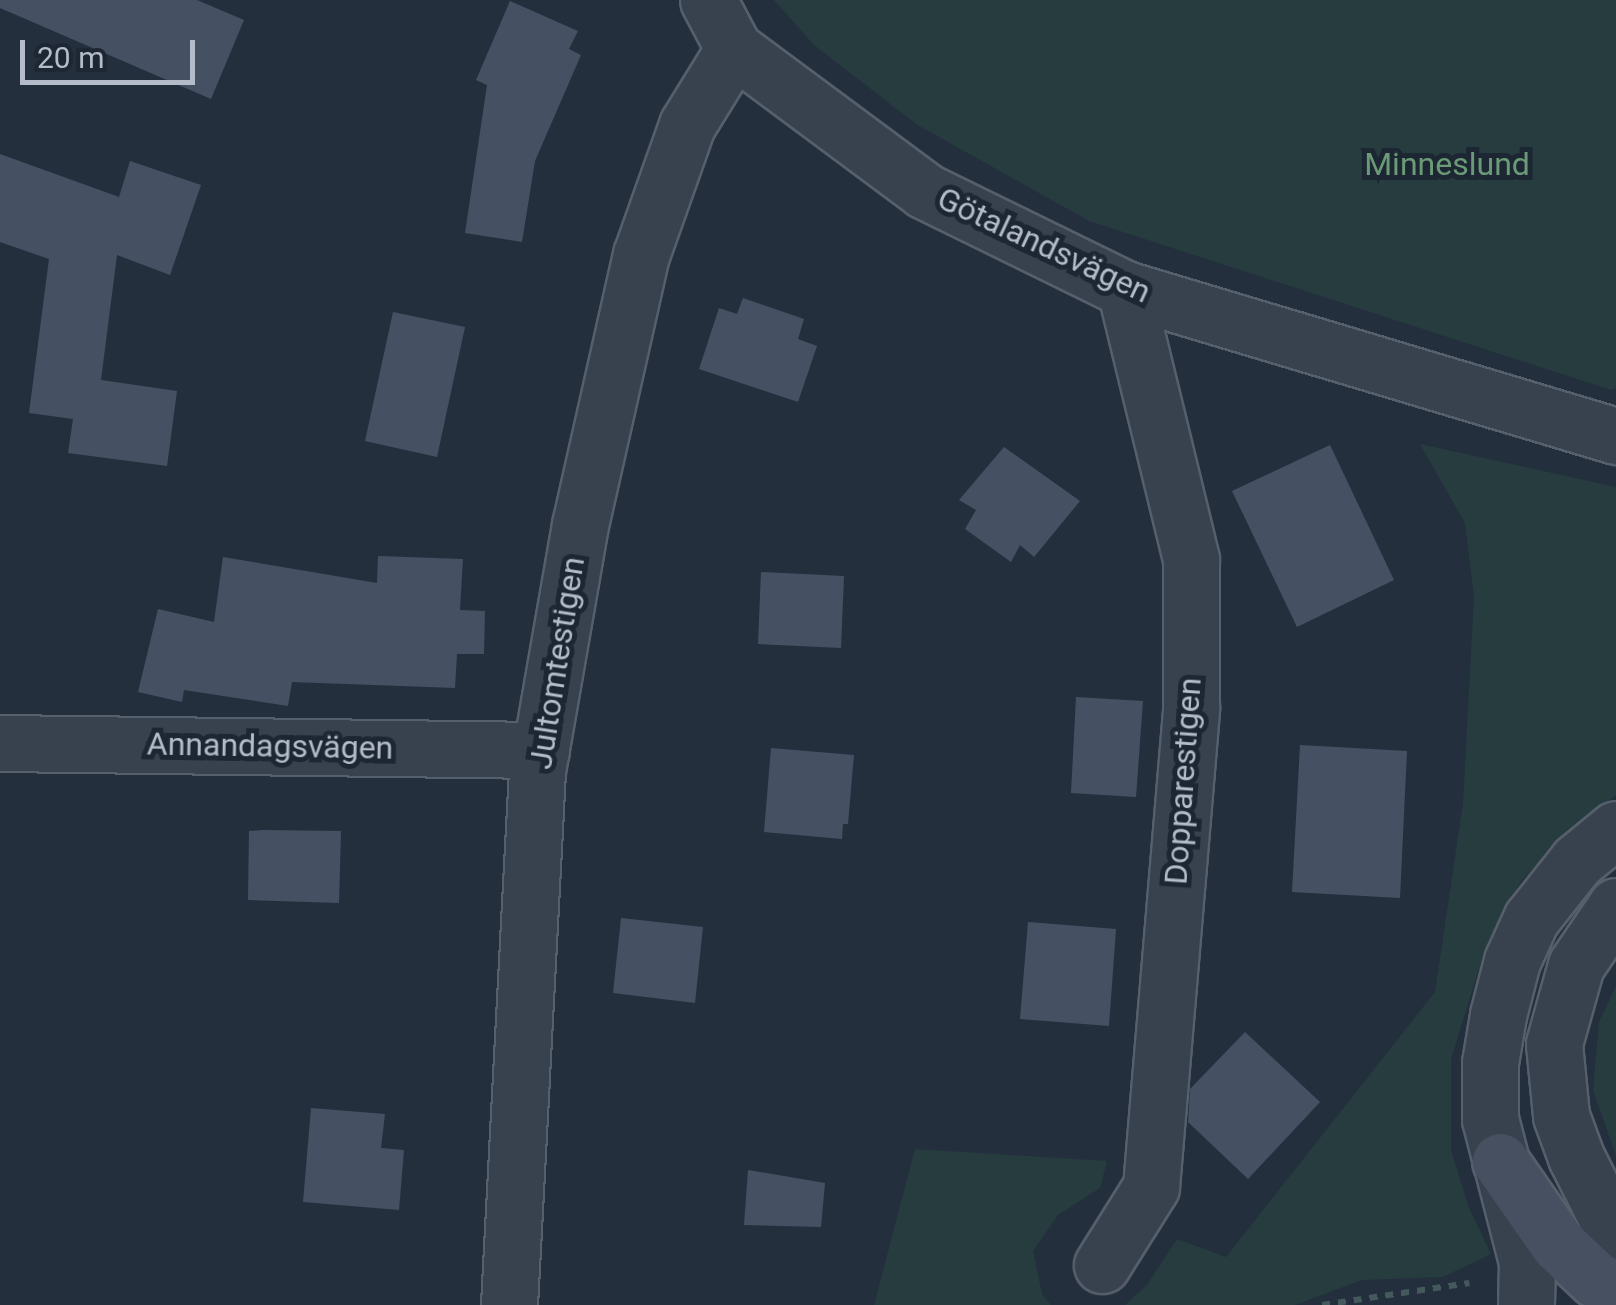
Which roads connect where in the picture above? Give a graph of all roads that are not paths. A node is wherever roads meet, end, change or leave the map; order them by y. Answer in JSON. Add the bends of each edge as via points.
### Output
{"nodes":[{"id":1,"x":708,"y":0,"type":"edge"},
{"id":2,"x":734,"y":49,"type":"junction"},
{"id":3,"x":1125,"y":289,"type":"junction"},
{"id":4,"x":1616,"y":436,"type":"edge"},
{"id":5,"x":0,"y":743,"type":"edge"},
{"id":6,"x":540,"y":750,"type":"junction"},
{"id":7,"x":1616,"y":829,"type":"edge"},
{"id":8,"x":1616,"y":906,"type":"edge"},
{"id":9,"x":1500,"y":1162,"type":"junction"},
{"id":10,"x":1616,"y":1237,"type":"edge"},
{"id":11,"x":1102,"y":1265,"type":"dead end"},
{"id":12,"x":1616,"y":1290,"type":"edge"},
{"id":13,"x":509,"y":1305,"type":"edge"},
{"id":14,"x":1526,"y":1305,"type":"edge"}],
"edges":[{"from":1,"to":2,"type":"street","name":"Götalandsvägen"},
{"from":2,"to":3,"type":"street","name":"Götalandsvägen","via":[[925,191]]},
{"from":2,"to":6,"type":"street","name":"Jultomtestigen","via":[[687,125],[641,255],[580,525]]},
{"from":3,"to":4,"type":"street","name":"Götalandsvägen"},
{"from":3,"to":11,"type":"street","name":"Dopparestigen","via":[[1191,559],[1191,707],[1151,1186]]},
{"from":5,"to":6,"type":"street","name":"Annandagsvägen"},
{"from":6,"to":13,"type":"street","name":"Jultomtestigen"},
{"from":7,"to":9,"type":"street","via":[[1552,889],[1512,961],[1490,1063],[1490,1119]]},
{"from":8,"to":10,"type":"street","via":[[1576,965],[1554,1044],[1561,1116]]},
{"from":9,"to":12,"type":"street","via":[[1558,1244],[1595,1280]]},
{"from":9,"to":14,"type":"street","via":[[1527,1262]]}]}
